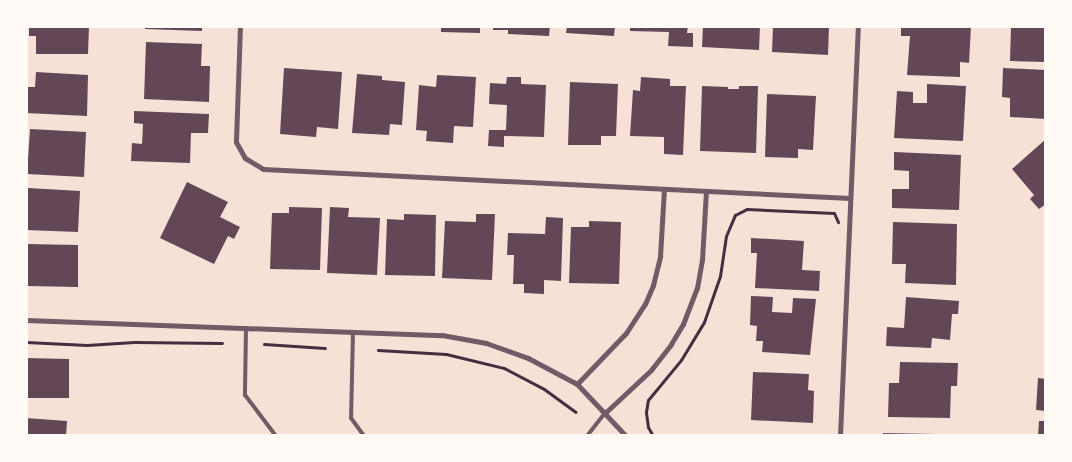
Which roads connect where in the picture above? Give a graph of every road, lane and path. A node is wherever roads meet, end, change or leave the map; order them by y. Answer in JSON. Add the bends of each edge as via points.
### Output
{"nodes":[{"id":1,"x":240,"y":26,"type":"edge"},
{"id":2,"x":858,"y":26,"type":"edge"},
{"id":3,"x":664,"y":189,"type":"junction"},
{"id":4,"x":706,"y":191,"type":"junction"},
{"id":5,"x":850,"y":198,"type":"junction"},
{"id":6,"x":838,"y":229,"type":"dead end"},
{"id":7,"x":26,"y":320,"type":"edge"},
{"id":8,"x":246,"y":328,"type":"junction"},
{"id":9,"x":353,"y":332,"type":"junction"},
{"id":10,"x":26,"y":342,"type":"edge"},
{"id":11,"x":222,"y":343,"type":"dead end"},
{"id":12,"x":264,"y":344,"type":"dead end"},
{"id":13,"x":325,"y":348,"type":"dead end"},
{"id":14,"x":378,"y":350,"type":"dead end"},
{"id":15,"x":577,"y":384,"type":"junction"},
{"id":16,"x":576,"y":412,"type":"dead end"},
{"id":17,"x":606,"y":412,"type":"junction"},
{"id":18,"x":276,"y":436,"type":"edge"},
{"id":19,"x":364,"y":436,"type":"edge"},
{"id":20,"x":587,"y":436,"type":"edge"},
{"id":21,"x":626,"y":436,"type":"edge"},
{"id":22,"x":653,"y":436,"type":"edge"},
{"id":23,"x":840,"y":436,"type":"edge"}],
"edges":[{"from":1,"to":3,"type":"street","via":[[235,132],[237,146],[258,168]]},
{"from":2,"to":5,"type":"street"},
{"from":3,"to":4,"type":"street"},
{"from":3,"to":15,"type":"street","via":[[660,256],[645,304],[626,333]]},
{"from":4,"to":5,"type":"street"},
{"from":4,"to":17,"type":"street","via":[[701,269],[683,324],[651,370]]},
{"from":5,"to":23,"type":"street"},
{"from":6,"to":22,"type":"path","via":[[834,213],[748,209],[735,214],[726,236],[720,276],[704,322],[681,360],[648,400],[648,427]]},
{"from":7,"to":8,"type":"street"},
{"from":8,"to":9,"type":"street"},
{"from":8,"to":18,"type":"lane","via":[[245,395]]},
{"from":9,"to":15,"type":"street","via":[[442,336],[486,343],[528,358]]},
{"from":9,"to":19,"type":"lane","via":[[351,418]]},
{"from":10,"to":11,"type":"path","via":[[87,345]]},
{"from":12,"to":13,"type":"path"},
{"from":14,"to":16,"type":"path","via":[[446,354],[504,368],[544,389]]},
{"from":15,"to":17,"type":"street"},
{"from":17,"to":20,"type":"lane"},
{"from":17,"to":21,"type":"street"}]}
